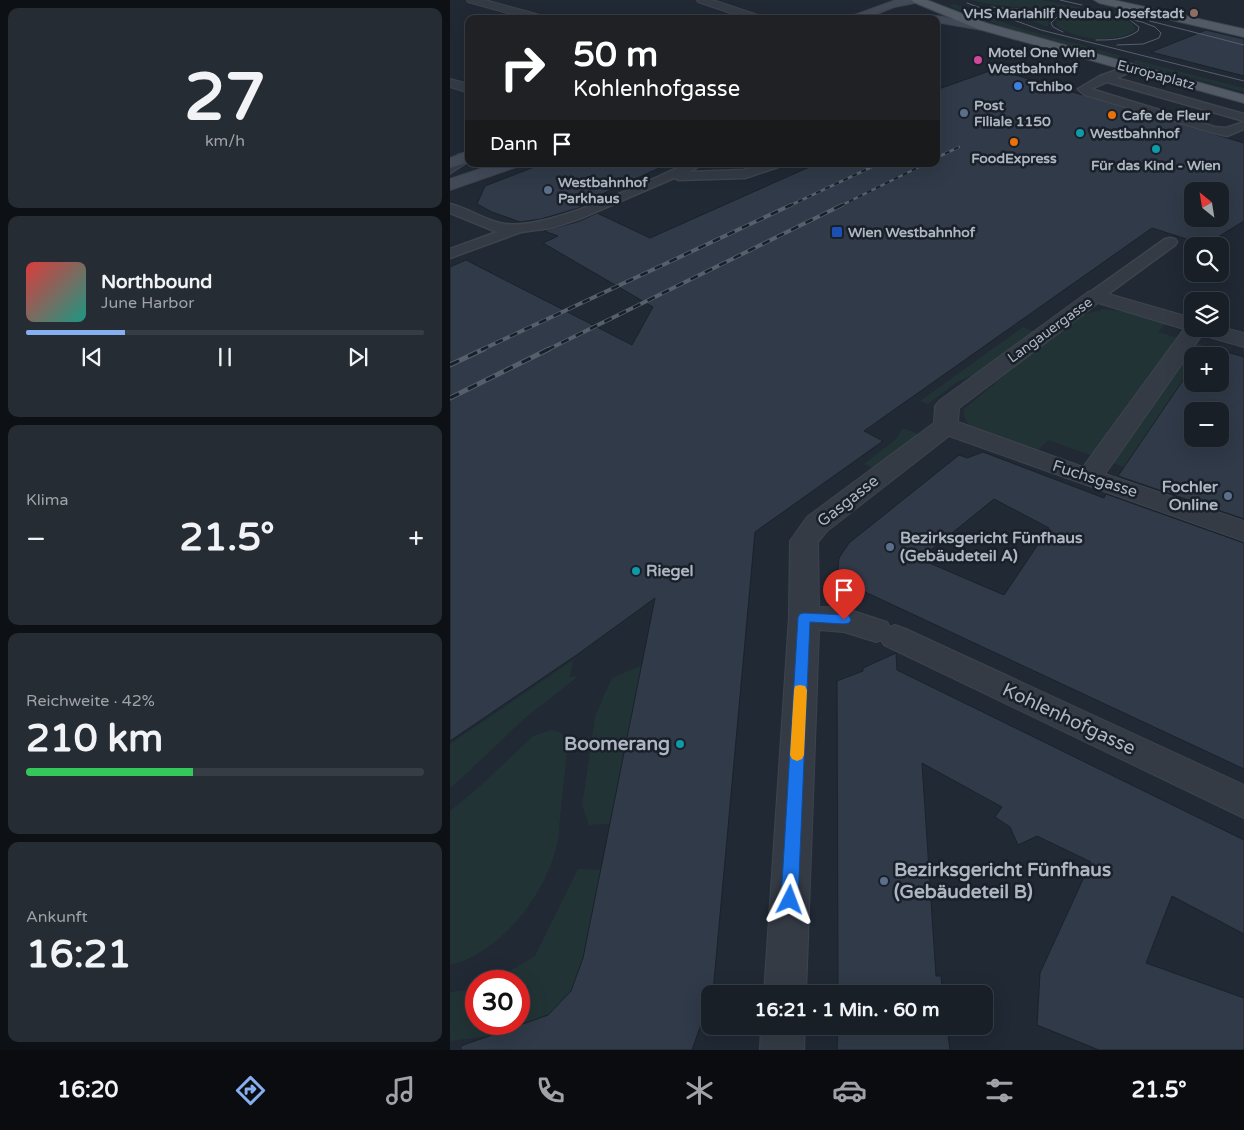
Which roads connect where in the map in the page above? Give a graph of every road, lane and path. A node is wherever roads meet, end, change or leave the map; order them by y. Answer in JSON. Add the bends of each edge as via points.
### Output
{"nodes":[{"id":1,"x":472,"y":0,"type":"edge"},
{"id":2,"x":509,"y":0,"type":"edge"},
{"id":3,"x":702,"y":0,"type":"edge"},
{"id":4,"x":916,"y":0,"type":"edge"},
{"id":5,"x":1099,"y":0,"type":"edge"},
{"id":6,"x":491,"y":5,"type":"junction"},
{"id":7,"x":528,"y":15,"type":"edge"},
{"id":8,"x":748,"y":15,"type":"edge"},
{"id":9,"x":863,"y":15,"type":"edge"},
{"id":10,"x":889,"y":15,"type":"edge"},
{"id":11,"x":940,"y":19,"type":"edge"},
{"id":12,"x":982,"y":26,"type":"junction"},
{"id":13,"x":1244,"y":33,"type":"edge"},
{"id":14,"x":1131,"y":68,"type":"junction"},
{"id":15,"x":1104,"y":78,"type":"junction"},
{"id":16,"x":450,"y":83,"type":"edge"},
{"id":17,"x":1090,"y":84,"type":"junction"},
{"id":18,"x":465,"y":88,"type":"edge"},
{"id":19,"x":1244,"y":99,"type":"edge"},
{"id":20,"x":1242,"y":123,"type":"edge"},
{"id":21,"x":460,"y":159,"type":"edge"},
{"id":22,"x":501,"y":167,"type":"edge"},
{"id":23,"x":689,"y":167,"type":"edge"},
{"id":24,"x":744,"y":167,"type":"edge"},
{"id":25,"x":765,"y":167,"type":"edge"},
{"id":26,"x":450,"y":170,"type":"edge"},
{"id":27,"x":720,"y":175,"type":"junction"},
{"id":28,"x":656,"y":180,"type":"junction"},
{"id":29,"x":450,"y":184,"type":"edge"},
{"id":30,"x":451,"y":209,"type":"edge"},
{"id":31,"x":520,"y":229,"type":"junction"},
{"id":32,"x":1170,"y":242,"type":"dead end"},
{"id":33,"x":450,"y":254,"type":"edge"},
{"id":34,"x":1095,"y":296,"type":"junction"},
{"id":35,"x":1184,"y":323,"type":"edge"},
{"id":36,"x":1229,"y":336,"type":"edge"},
{"id":37,"x":1189,"y":337,"type":"edge"},
{"id":38,"x":1244,"y":340,"type":"edge"},
{"id":39,"x":946,"y":426,"type":"junction"},
{"id":40,"x":1090,"y":476,"type":"junction"},
{"id":41,"x":1244,"y":531,"type":"edge"},
{"id":42,"x":804,"y":617,"type":"junction"},
{"id":43,"x":1244,"y":802,"type":"edge"},
{"id":44,"x":785,"y":985,"type":"edge"},
{"id":45,"x":783,"y":1035,"type":"edge"},
{"id":46,"x":782,"y":1050,"type":"edge"}],
"edges":[{"from":1,"to":6,"type":"street"},
{"from":2,"to":6,"type":"street"},
{"from":3,"to":8,"type":"street"},
{"from":4,"to":9,"type":"main road","via":[[892,4]]},
{"from":4,"to":10,"type":"main road","via":[[907,8]]},
{"from":4,"to":12,"type":"main road","name":"Europaplatz"},
{"from":5,"to":13,"type":"main road"},
{"from":6,"to":7,"type":"street"},
{"from":11,"to":12,"type":"main road","name":"Europaplatz"},
{"from":12,"to":14,"type":"main road","name":"Europaplatz"},
{"from":14,"to":15,"type":"lane"},
{"from":14,"to":19,"type":"main road","name":"Europaplatz"},
{"from":15,"to":17,"type":"lane"},
{"from":15,"to":20,"type":"lane"},
{"from":16,"to":18,"type":"street"},
{"from":17,"to":20,"type":"lane"},
{"from":17,"to":20,"type":"lane","via":[[1084,91],[1214,130],[1227,132]]},
{"from":21,"to":26,"type":"lane","via":[[461,162]]},
{"from":22,"to":29,"type":"main road"},
{"from":23,"to":28,"type":"lane"},
{"from":24,"to":27,"type":"lane"},
{"from":25,"to":27,"type":"lane","via":[[745,174]]},
{"from":27,"to":28,"type":"lane","via":[[693,174]]},
{"from":28,"to":31,"type":"lane","via":[[551,224]]},
{"from":30,"to":31,"type":"lane","via":[[499,228]]},
{"from":31,"to":33,"type":"lane"},
{"from":32,"to":34,"type":"lane","name":"Langauergasse"},
{"from":34,"to":35,"type":"street"},
{"from":34,"to":39,"type":"street","name":"Langauergasse","via":[[947,406]]},
{"from":36,"to":38,"type":"street"},
{"from":37,"to":40,"type":"street"},
{"from":39,"to":40,"type":"street","name":"Fuchsgasse","via":[[1040,462]]},
{"from":39,"to":42,"type":"street","name":"Gasgasse","via":[[810,532],[804,541]]},
{"from":40,"to":41,"type":"street","name":"Fuchsgasse"},
{"from":42,"to":43,"type":"street","name":"Kohlenhofgasse","via":[[844,620],[885,633]]},
{"from":42,"to":44,"type":"street","name":"Gasgasse"},
{"from":45,"to":46,"type":"street"}]}
